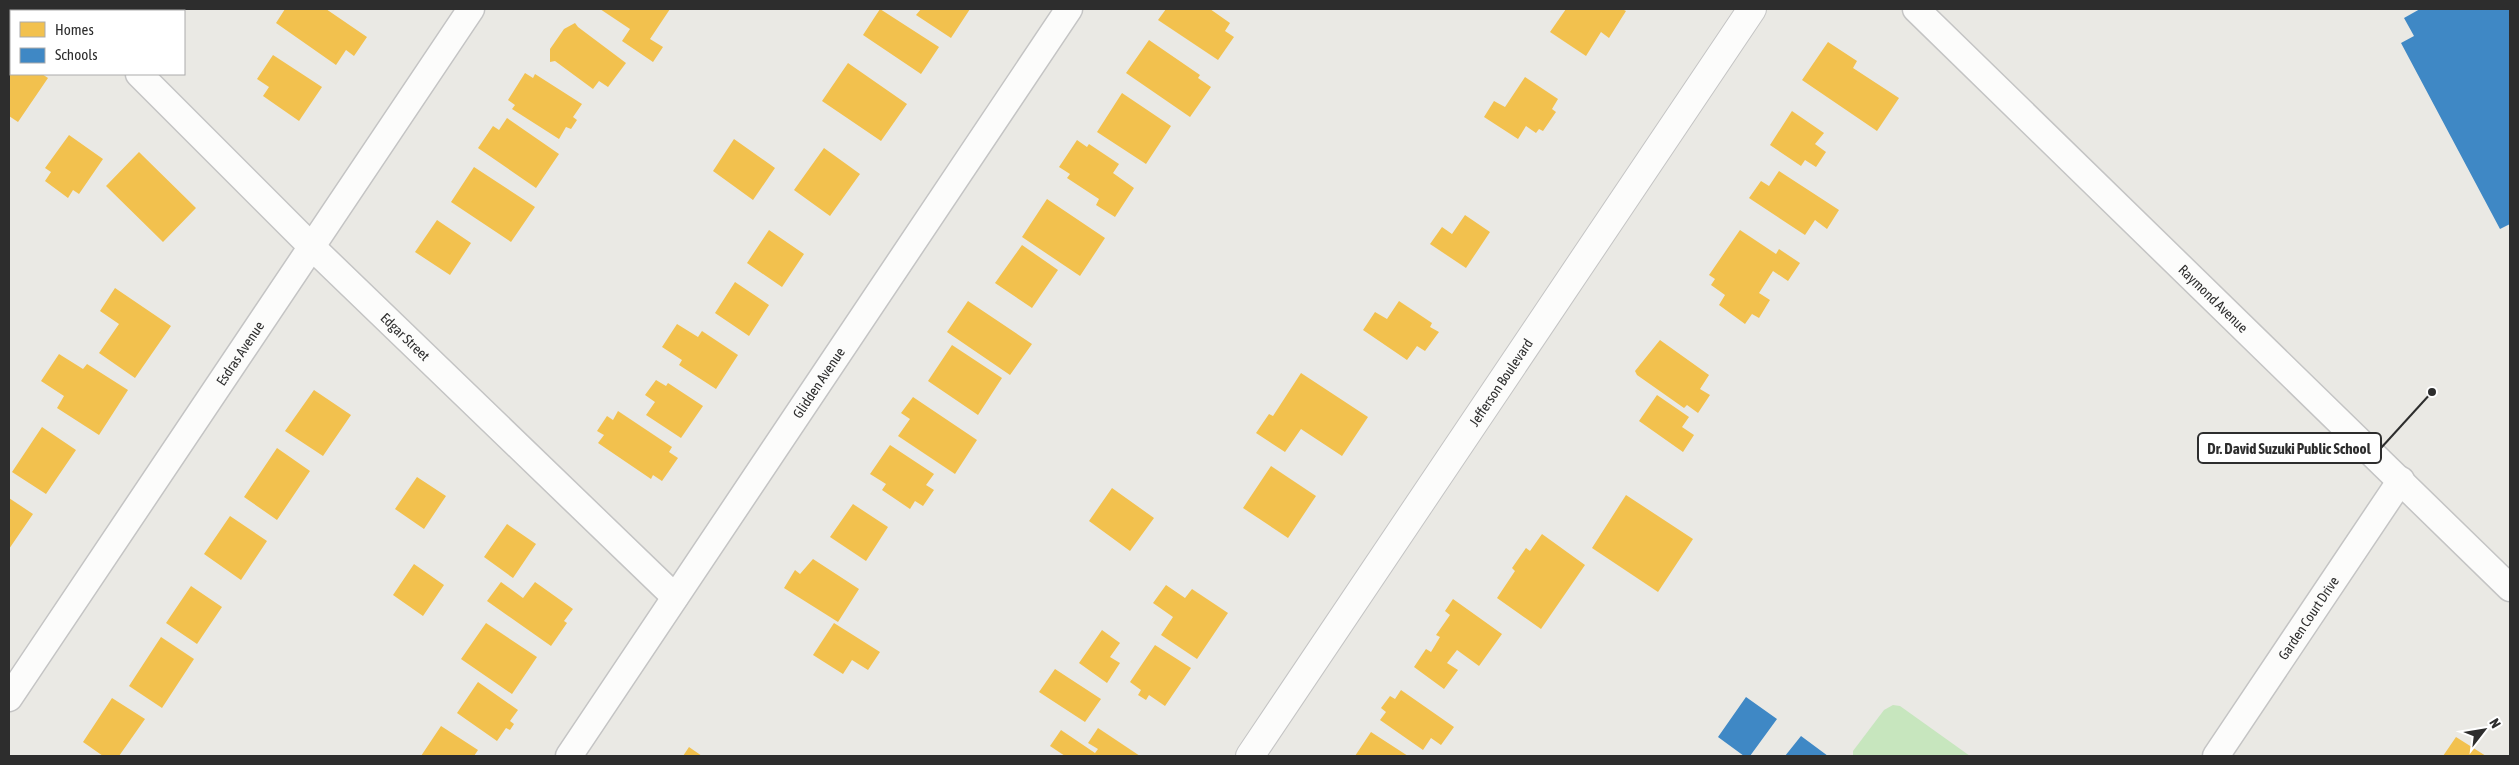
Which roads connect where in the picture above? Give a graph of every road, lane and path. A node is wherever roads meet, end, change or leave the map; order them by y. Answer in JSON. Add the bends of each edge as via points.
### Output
{"nodes":[{"id":1,"x":471,"y":9,"type":"edge"},
{"id":2,"x":1069,"y":9,"type":"edge"},
{"id":3,"x":1752,"y":9,"type":"edge"},
{"id":4,"x":1916,"y":9,"type":"edge"},
{"id":5,"x":140,"y":75,"type":"edge"},
{"id":6,"x":311,"y":246,"type":"junction"},
{"id":7,"x":2401,"y":480,"type":"junction"},
{"id":8,"x":2510,"y":588,"type":"edge"},
{"id":9,"x":675,"y":597,"type":"junction"},
{"id":10,"x":9,"y":698,"type":"edge"},
{"id":11,"x":569,"y":756,"type":"edge"},
{"id":12,"x":1250,"y":756,"type":"edge"},
{"id":13,"x":2216,"y":756,"type":"edge"}],
"edges":[{"from":1,"to":6,"type":"street","name":"Esdras Avenue"},
{"from":2,"to":9,"type":"street","name":"Glidden Avenue"},
{"from":3,"to":12,"type":"street","name":"Jefferson Boulevard"},
{"from":4,"to":7,"type":"street","name":"Raymond Avenue"},
{"from":5,"to":6,"type":"street","name":"Edgar Street"},
{"from":6,"to":9,"type":"street","name":"Edgar Street"},
{"from":6,"to":10,"type":"street","name":"Esdras Avenue"},
{"from":7,"to":8,"type":"street","name":"Raymond Avenue"},
{"from":7,"to":13,"type":"street","name":"Garden Court Drive"},
{"from":9,"to":11,"type":"street","name":"Glidden Avenue"}]}
